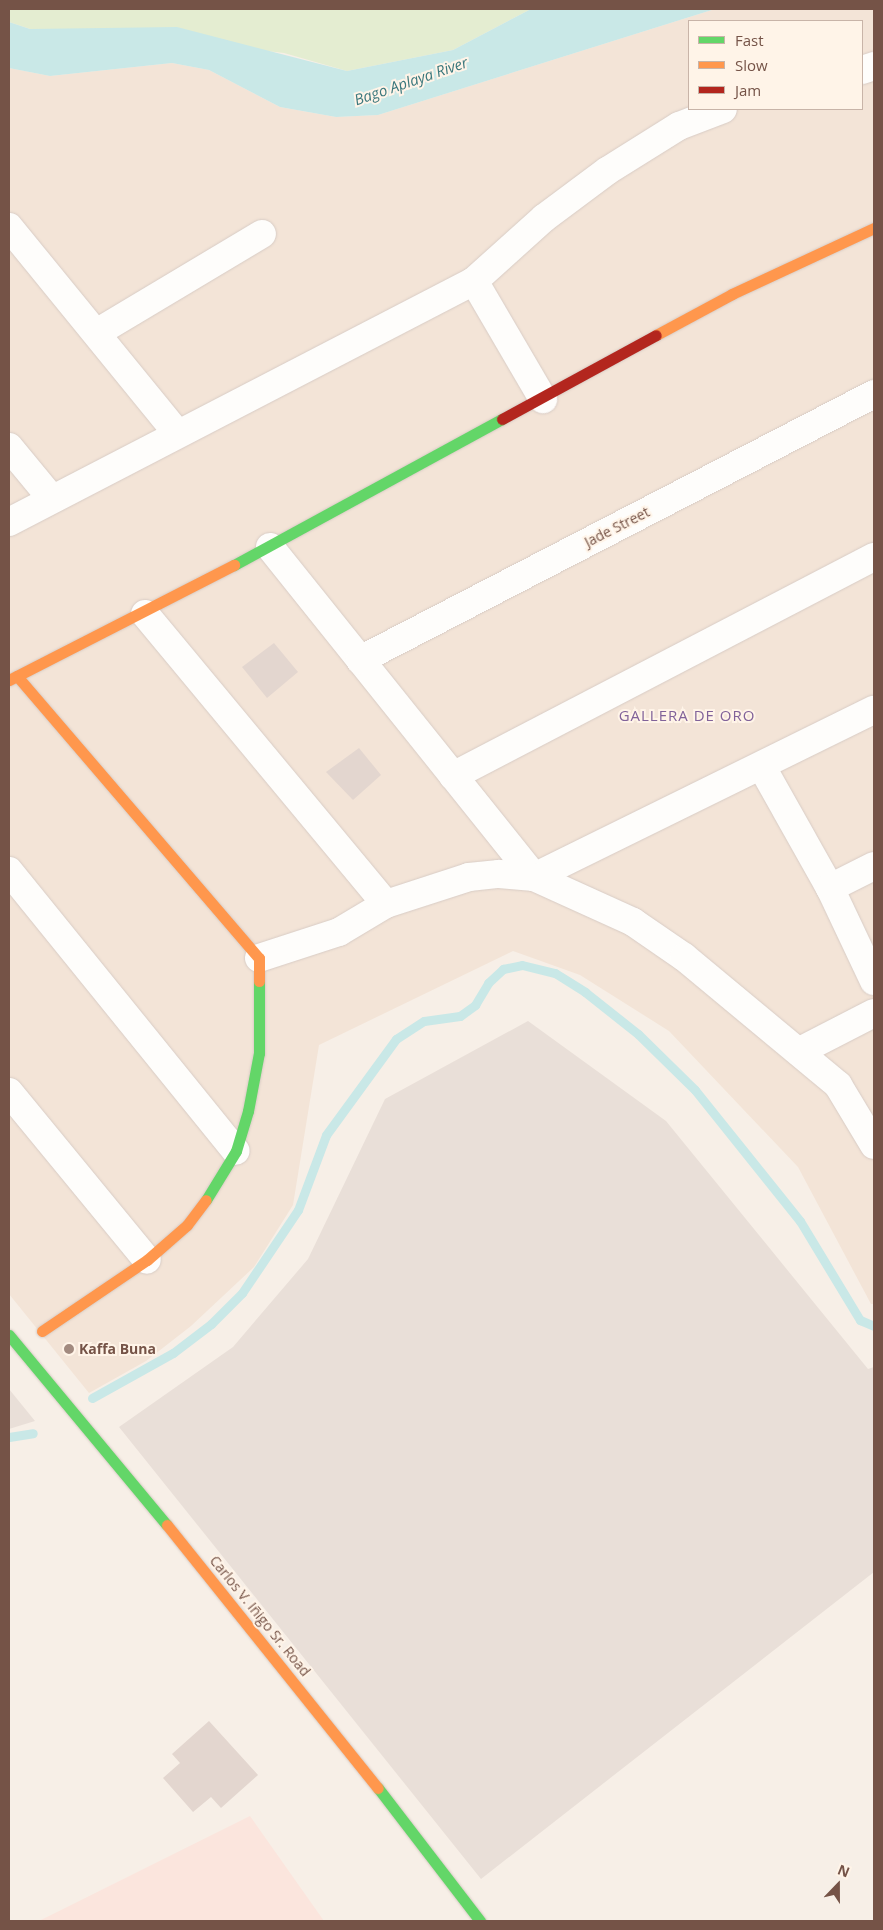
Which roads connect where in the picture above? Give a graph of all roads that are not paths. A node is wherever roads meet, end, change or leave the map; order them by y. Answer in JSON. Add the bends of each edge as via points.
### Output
{"nodes":[{"id":1,"x":720,"y":110,"type":"edge"},
{"id":2,"x":9,"y":226,"type":"edge"},
{"id":3,"x":874,"y":228,"type":"edge"},
{"id":4,"x":262,"y":234,"type":"dead end"},
{"id":5,"x":474,"y":281,"type":"junction"},
{"id":6,"x":98,"y":332,"type":"junction"},
{"id":7,"x":874,"y":394,"type":"edge"},
{"id":8,"x":543,"y":399,"type":"junction"},
{"id":9,"x":177,"y":433,"type":"junction"},
{"id":10,"x":9,"y":447,"type":"edge"},
{"id":11,"x":52,"y":499,"type":"junction"},
{"id":12,"x":9,"y":522,"type":"edge"},
{"id":13,"x":270,"y":547,"type":"junction"},
{"id":14,"x":874,"y":557,"type":"edge"},
{"id":15,"x":145,"y":614,"type":"junction"},
{"id":16,"x":360,"y":660,"type":"junction"},
{"id":17,"x":13,"y":678,"type":"edge"},
{"id":18,"x":874,"y":710,"type":"edge"},
{"id":19,"x":762,"y":767,"type":"junction"},
{"id":20,"x":453,"y":776,"type":"junction"},
{"id":21,"x":874,"y":866,"type":"edge"},
{"id":22,"x":9,"y":871,"type":"edge"},
{"id":23,"x":534,"y":878,"type":"junction"},
{"id":24,"x":830,"y":888,"type":"junction"},
{"id":25,"x":386,"y":904,"type":"junction"},
{"id":26,"x":259,"y":958,"type":"junction"},
{"id":27,"x":874,"y":981,"type":"edge"},
{"id":28,"x":874,"y":1013,"type":"edge"},
{"id":29,"x":800,"y":1051,"type":"junction"},
{"id":30,"x":9,"y":1092,"type":"edge"},
{"id":31,"x":874,"y":1145,"type":"edge"},
{"id":32,"x":236,"y":1151,"type":"junction"},
{"id":33,"x":147,"y":1260,"type":"junction"},
{"id":34,"x":42,"y":1331,"type":"dead end"},
{"id":35,"x":9,"y":1335,"type":"edge"},
{"id":36,"x":480,"y":1921,"type":"edge"}],
"edges":[{"from":1,"to":5,"type":"street","via":[[679,126],[607,171],[544,218]]},
{"from":2,"to":6,"type":"street"},
{"from":3,"to":8,"type":"street","via":[[732,294]]},
{"from":4,"to":6,"type":"street"},
{"from":5,"to":8,"type":"street"},
{"from":5,"to":9,"type":"street"},
{"from":6,"to":9,"type":"street"},
{"from":7,"to":16,"type":"street","name":"Jade Street"},
{"from":8,"to":13,"type":"street"},
{"from":9,"to":11,"type":"street"},
{"from":10,"to":11,"type":"street"},
{"from":11,"to":12,"type":"street"},
{"from":13,"to":15,"type":"street"},
{"from":13,"to":16,"type":"street"},
{"from":14,"to":20,"type":"street"},
{"from":15,"to":17,"type":"street"},
{"from":15,"to":25,"type":"street"},
{"from":16,"to":20,"type":"street"},
{"from":17,"to":26,"type":"street"},
{"from":18,"to":19,"type":"street"},
{"from":19,"to":23,"type":"street"},
{"from":19,"to":24,"type":"street"},
{"from":20,"to":23,"type":"street"},
{"from":21,"to":24,"type":"street"},
{"from":22,"to":32,"type":"street"},
{"from":23,"to":25,"type":"street","via":[[499,874],[469,877]]},
{"from":23,"to":29,"type":"street","via":[[580,895],[633,922],[684,957]]},
{"from":24,"to":27,"type":"street"},
{"from":25,"to":26,"type":"street","via":[[340,932]]},
{"from":26,"to":32,"type":"street","via":[[259,1053]]},
{"from":28,"to":29,"type":"street"},
{"from":29,"to":31,"type":"street","via":[[838,1085]]},
{"from":30,"to":33,"type":"street"},
{"from":32,"to":33,"type":"street","via":[[213,1192],[187,1225]]},
{"from":33,"to":34,"type":"street"},
{"from":35,"to":36,"type":"street","name":"Carlos V. Iñigo Sr. Road","via":[[203,1569],[433,1856]]}]}
